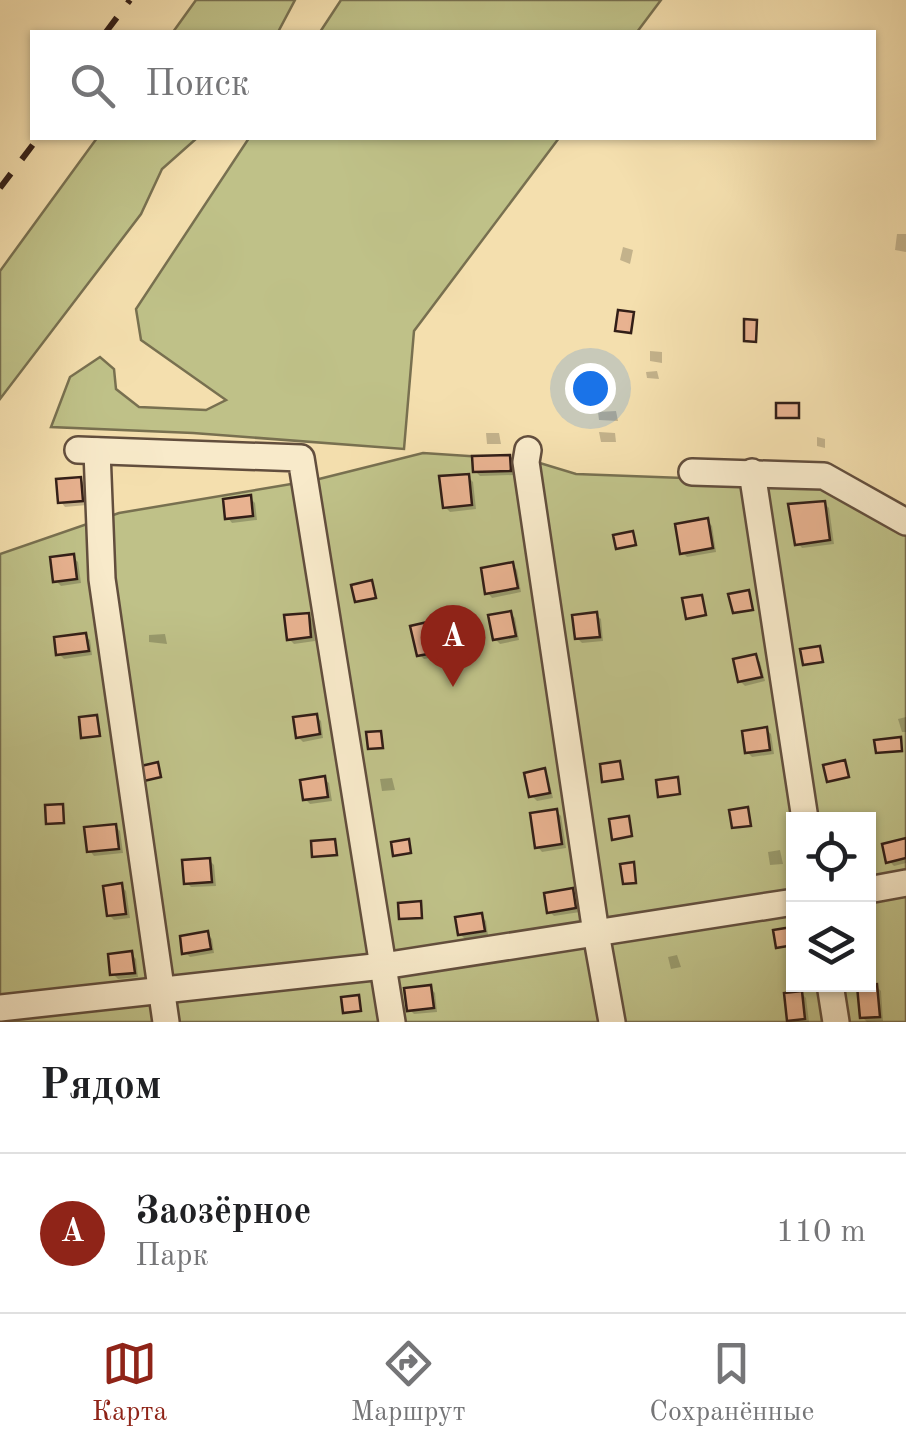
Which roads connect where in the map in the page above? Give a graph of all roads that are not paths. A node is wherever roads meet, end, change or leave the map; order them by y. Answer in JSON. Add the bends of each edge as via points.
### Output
{"nodes":[{"id":1,"x":528,"y":450,"type":"dead end"},
{"id":2,"x":692,"y":472,"type":"dead end"},
{"id":3,"x":752,"y":472,"type":"junction"},
{"id":4,"x":906,"y":522,"type":"edge"},
{"id":5,"x":804,"y":812,"type":"edge"},
{"id":6,"x":906,"y":883,"type":"edge"},
{"id":7,"x":876,"y":889,"type":"edge"},
{"id":8,"x":786,"y":903,"type":"edge"},
{"id":9,"x":596,"y":933,"type":"junction"},
{"id":10,"x":382,"y":966,"type":"junction"},
{"id":11,"x":161,"y":990,"type":"junction"},
{"id":12,"x":831,"y":992,"type":"edge"},
{"id":13,"x":0,"y":1008,"type":"edge"},
{"id":14,"x":166,"y":1022,"type":"edge"},
{"id":15,"x":392,"y":1022,"type":"edge"},
{"id":16,"x":612,"y":1022,"type":"edge"},
{"id":17,"x":836,"y":1022,"type":"edge"}],
"edges":[{"from":1,"to":9,"type":"street"},
{"from":2,"to":3,"type":"street"},
{"from":3,"to":4,"type":"street","via":[[824,476]]},
{"from":3,"to":5,"type":"street"},
{"from":6,"to":7,"type":"street"},
{"from":8,"to":9,"type":"street"},
{"from":9,"to":10,"type":"street"},
{"from":9,"to":16,"type":"street"},
{"from":10,"to":11,"type":"street"},
{"from":10,"to":11,"type":"street","via":[[301,458],[88,450]]},
{"from":10,"to":15,"type":"street"},
{"from":11,"to":13,"type":"street"},
{"from":11,"to":14,"type":"street"},
{"from":12,"to":17,"type":"street"}]}
